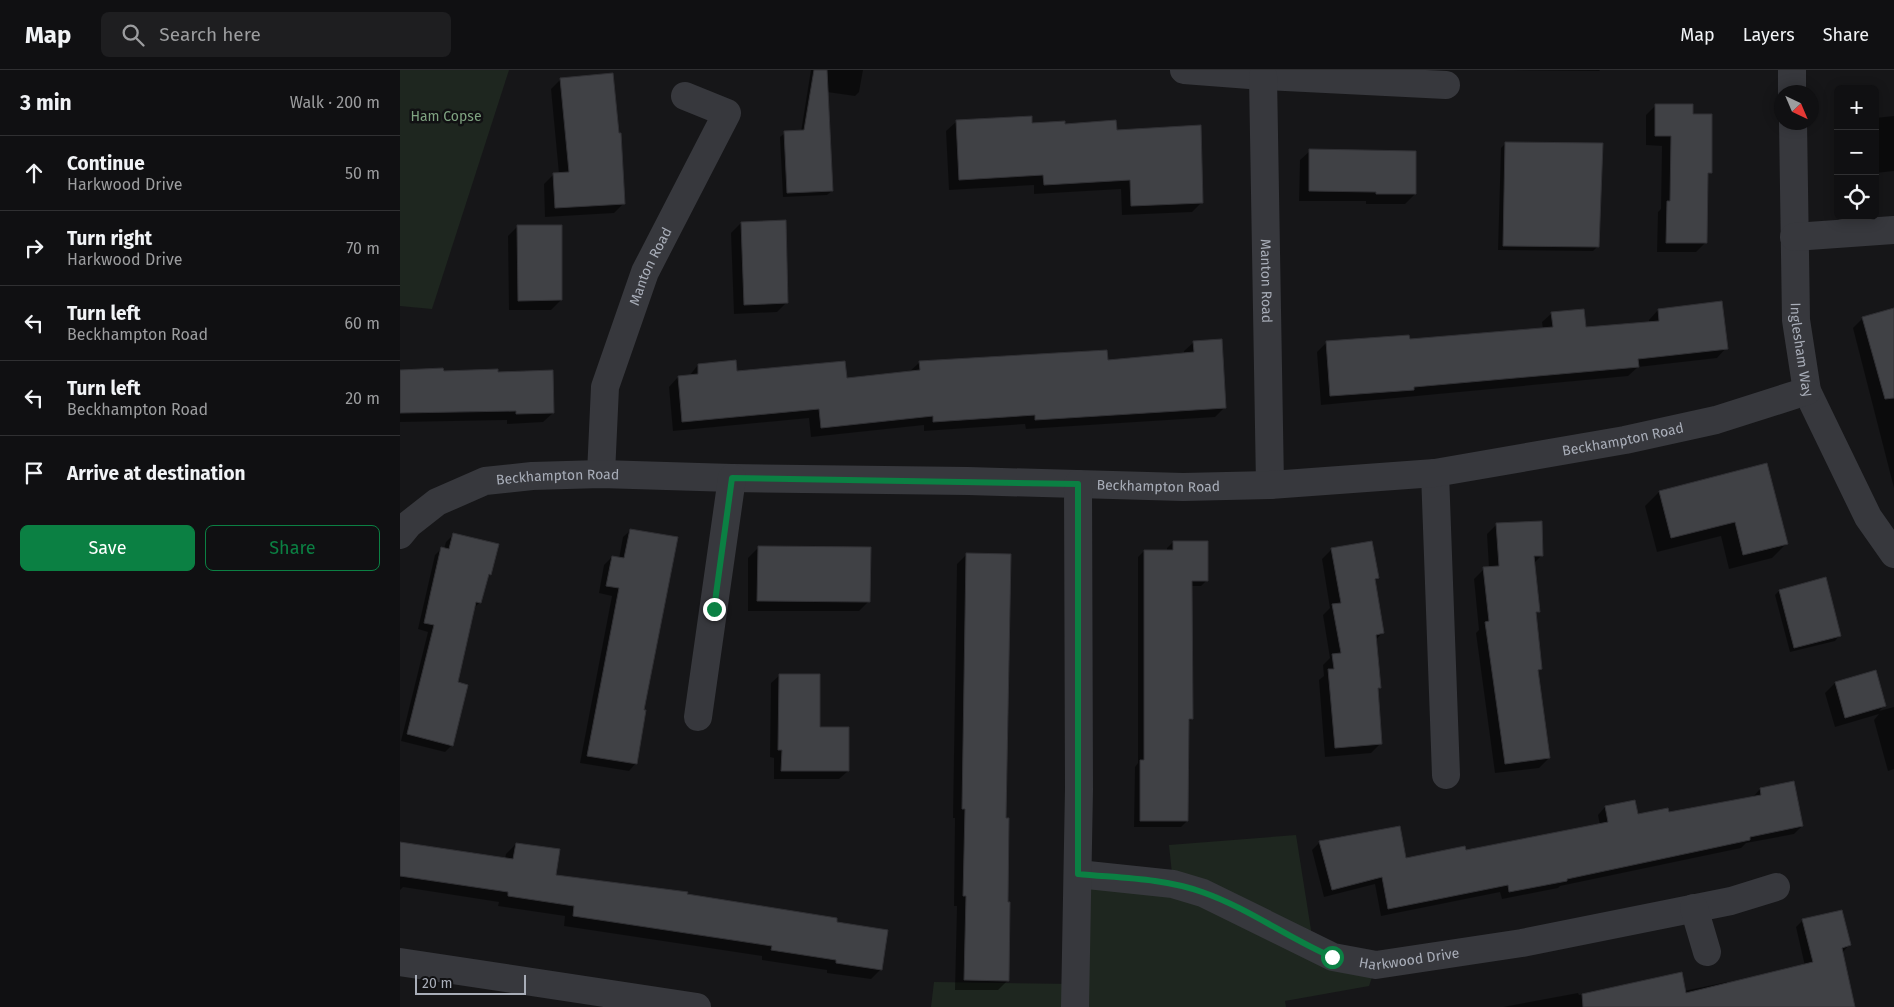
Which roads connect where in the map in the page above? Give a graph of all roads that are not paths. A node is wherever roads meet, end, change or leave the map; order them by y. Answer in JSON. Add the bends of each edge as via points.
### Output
{"nodes":[{"id":1,"x":1184,"y":70,"type":"edge"},
{"id":2,"x":1792,"y":70,"type":"edge"},
{"id":3,"x":1263,"y":76,"type":"junction"},
{"id":4,"x":1446,"y":85,"type":"dead end"},
{"id":5,"x":1792,"y":85,"type":"edge"},
{"id":6,"x":685,"y":96,"type":"dead end"},
{"id":7,"x":1793,"y":130,"type":"edge"},
{"id":8,"x":1894,"y":230,"type":"edge"},
{"id":9,"x":1794,"y":237,"type":"junction"},
{"id":10,"x":1807,"y":391,"type":"junction"},
{"id":11,"x":1435,"y":473,"type":"junction"},
{"id":12,"x":601,"y":474,"type":"junction"},
{"id":13,"x":732,"y":478,"type":"junction"},
{"id":14,"x":1078,"y":484,"type":"junction"},
{"id":15,"x":1270,"y":485,"type":"junction"},
{"id":16,"x":400,"y":535,"type":"edge"},
{"id":17,"x":1894,"y":554,"type":"edge"},
{"id":18,"x":698,"y":717,"type":"dead end"},
{"id":19,"x":1446,"y":775,"type":"dead end"},
{"id":20,"x":1078,"y":874,"type":"junction"},
{"id":21,"x":1776,"y":887,"type":"dead end"},
{"id":22,"x":1694,"y":908,"type":"junction"},
{"id":23,"x":1707,"y":952,"type":"dead end"},
{"id":24,"x":400,"y":962,"type":"edge"},
{"id":25,"x":697,"y":1007,"type":"edge"},
{"id":26,"x":1075,"y":1007,"type":"edge"}],
"edges":[{"from":1,"to":3,"type":"street"},
{"from":2,"to":5,"type":"street"},
{"from":3,"to":4,"type":"street"},
{"from":3,"to":15,"type":"street","name":"Manton Road"},
{"from":6,"to":12,"type":"street","name":"Manton Road","via":[[727,113],[646,272],[604,387]]},
{"from":7,"to":9,"type":"street","name":"Inglesham Way"},
{"from":8,"to":9,"type":"street"},
{"from":9,"to":10,"type":"street","name":"Inglesham Way","via":[[1796,320]]},
{"from":10,"to":11,"type":"street","name":"Beckhampton Road","via":[[1716,420],[1625,440]]},
{"from":10,"to":17,"type":"street","name":"Inglesham Way","via":[[1868,517]]},
{"from":11,"to":15,"type":"street","name":"Beckhampton Road"},
{"from":11,"to":19,"type":"street"},
{"from":12,"to":13,"type":"street","name":"Beckhampton Road"},
{"from":12,"to":16,"type":"street","name":"Beckhampton Road","via":[[485,481],[437,502]]},
{"from":13,"to":14,"type":"street","name":"Beckhampton Road"},
{"from":13,"to":18,"type":"street"},
{"from":14,"to":15,"type":"street","name":"Beckhampton Road"},
{"from":14,"to":20,"type":"street"},
{"from":20,"to":22,"type":"street","name":"Harkwood Drive","via":[[1174,884],[1238,909],[1332,957],[1376,964],[1522,943]]},
{"from":20,"to":26,"type":"street"},
{"from":21,"to":22,"type":"street","name":"Harkwood Drive","via":[[1732,901]]},
{"from":22,"to":23,"type":"street"},
{"from":24,"to":25,"type":"street"}]}
